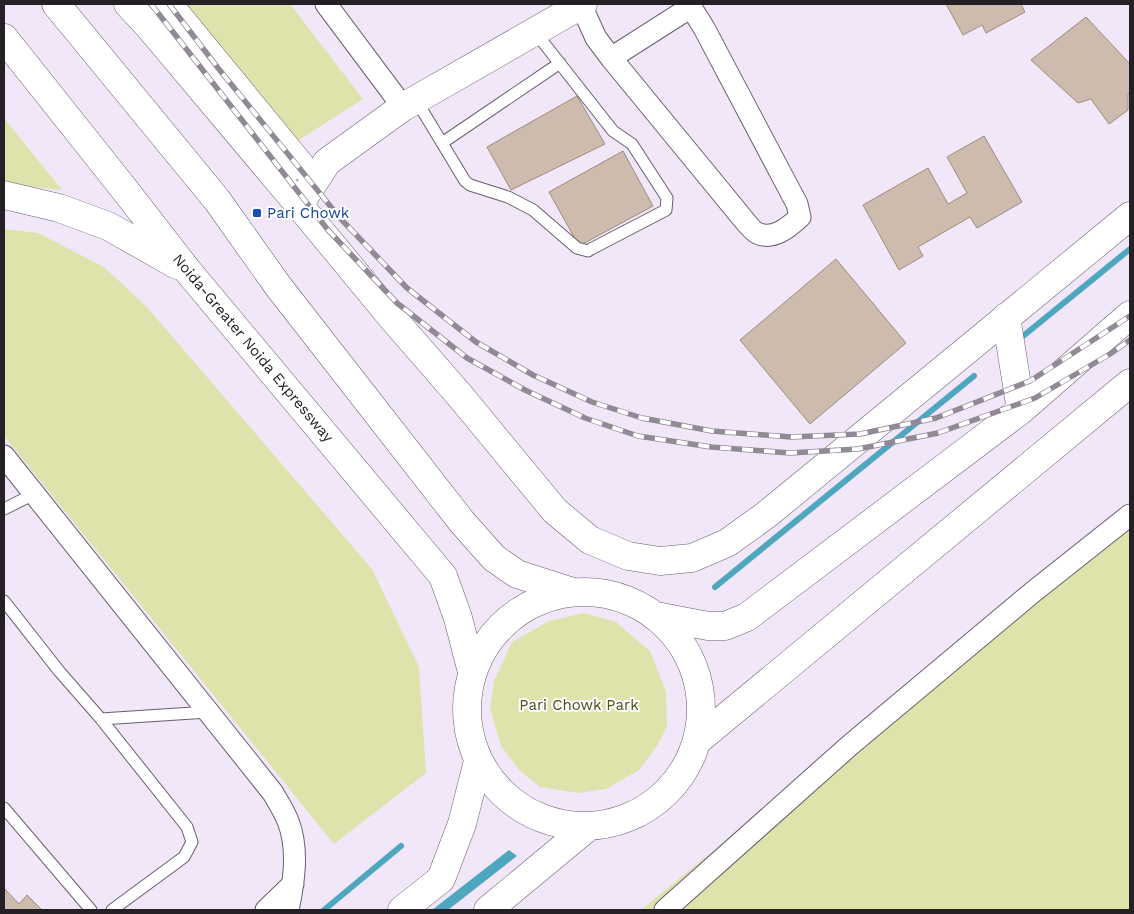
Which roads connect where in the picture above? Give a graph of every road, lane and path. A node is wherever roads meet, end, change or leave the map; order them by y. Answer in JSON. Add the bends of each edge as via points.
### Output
{"nodes":[{"id":1,"x":56,"y":4,"type":"edge"},
{"id":2,"x":128,"y":4,"type":"edge"},
{"id":3,"x":168,"y":4,"type":"edge"},
{"id":4,"x":326,"y":4,"type":"edge"},
{"id":5,"x":581,"y":4,"type":"edge"},
{"id":6,"x":690,"y":5,"type":"edge"},
{"id":7,"x":535,"y":32,"type":"junction"},
{"id":8,"x":4,"y":38,"type":"edge"},
{"id":9,"x":611,"y":58,"type":"junction"},
{"id":10,"x":560,"y":63,"type":"junction"},
{"id":11,"x":409,"y":104,"type":"junction"},
{"id":12,"x":442,"y":143,"type":"junction"},
{"id":13,"x":314,"y":164,"type":"junction"},
{"id":14,"x":270,"y":170,"type":"junction"},
{"id":15,"x":4,"y":195,"type":"edge"},
{"id":16,"x":299,"y":205,"type":"junction"},
{"id":17,"x":1130,"y":216,"type":"edge"},
{"id":18,"x":187,"y":270,"type":"junction"},
{"id":19,"x":1130,"y":315,"type":"edge"},
{"id":20,"x":1006,"y":318,"type":"junction"},
{"id":21,"x":1130,"y":383,"type":"edge"},
{"id":22,"x":1021,"y":410,"type":"junction"},
{"id":23,"x":4,"y":456,"type":"edge"},
{"id":24,"x":34,"y":494,"type":"junction"},
{"id":25,"x":4,"y":509,"type":"edge"},
{"id":26,"x":1130,"y":515,"type":"edge"},
{"id":27,"x":573,"y":592,"type":"junction"},
{"id":28,"x":4,"y":600,"type":"edge"},
{"id":29,"x":656,"y":616,"type":"junction"},
{"id":30,"x":472,"y":672,"type":"junction"},
{"id":31,"x":208,"y":712,"type":"junction"},
{"id":32,"x":101,"y":719,"type":"junction"},
{"id":33,"x":697,"y":741,"type":"junction"},
{"id":34,"x":478,"y":761,"type":"junction"},
{"id":35,"x":4,"y":808,"type":"edge"},
{"id":36,"x":588,"y":827,"type":"junction"},
{"id":37,"x":293,"y":884,"type":"junction"},
{"id":38,"x":91,"y":910,"type":"edge"},
{"id":39,"x":112,"y":910,"type":"edge"},
{"id":40,"x":266,"y":910,"type":"edge"},
{"id":41,"x":288,"y":910,"type":"edge"},
{"id":42,"x":402,"y":910,"type":"edge"},
{"id":43,"x":488,"y":910,"type":"edge"},
{"id":44,"x":665,"y":910,"type":"edge"}],
"edges":[{"from":1,"to":27,"type":"main road","via":[[217,200],[278,286],[462,522],[494,558],[517,574]]},
{"from":2,"to":14,"type":"main road"},
{"from":3,"to":13,"type":"main road"},
{"from":4,"to":11,"type":"street"},
{"from":5,"to":7,"type":"main road"},
{"from":5,"to":9,"type":"street","via":[[596,38]]},
{"from":6,"to":9,"type":"street"},
{"from":6,"to":9,"type":"street","via":[[798,204],[800,217],[790,226],[770,236],[756,233]]},
{"from":7,"to":10,"type":"lane"},
{"from":7,"to":11,"type":"main road"},
{"from":8,"to":18,"type":"main road","name":"Noida-Greater Noida Expressway"},
{"from":10,"to":12,"type":"lane"},
{"from":10,"to":12,"type":"lane","via":[[612,131],[632,144],[667,198],[666,210],[591,250],[582,250],[533,210],[508,197],[470,185]]},
{"from":11,"to":12,"type":"lane"},
{"from":11,"to":13,"type":"main road"},
{"from":13,"to":14,"type":"main road"},
{"from":13,"to":16,"type":"main road"},
{"from":14,"to":16,"type":"main road"},
{"from":15,"to":18,"type":"main road","via":[[59,208],[108,226]]},
{"from":16,"to":20,"type":"main road","via":[[555,511],[590,540],[628,556],[660,561],[692,558],[727,543],[766,515]]},
{"from":17,"to":20,"type":"main road"},
{"from":18,"to":30,"type":"main road","name":"Noida-Greater Noida Expressway","via":[[443,576]]},
{"from":19,"to":22,"type":"main road"},
{"from":20,"to":22,"type":"main road"},
{"from":21,"to":33,"type":"main road"},
{"from":22,"to":29,"type":"main road","via":[[747,617],[725,626],[708,626]]},
{"from":23,"to":24,"type":"street"},
{"from":24,"to":25,"type":"lane"},
{"from":24,"to":31,"type":"street"},
{"from":26,"to":44,"type":"street","via":[[849,746]]},
{"from":27,"to":29,"type":"main road","via":[[603,593],[631,601]]},
{"from":27,"to":30,"type":"main road","via":[[540,599],[511,616],[488,641]]},
{"from":28,"to":32,"type":"lane"},
{"from":29,"to":33,"type":"main road","via":[[680,641],[695,672],[702,706]]},
{"from":30,"to":34,"type":"main road","via":[[466,701],[468,732]]},
{"from":31,"to":32,"type":"lane"},
{"from":31,"to":37,"type":"street","via":[[273,793],[288,821],[294,848]]},
{"from":32,"to":39,"type":"lane","via":[[187,827],[192,842],[184,857]]},
{"from":33,"to":36,"type":"main road","via":[[682,774],[657,802],[624,820]]},
{"from":34,"to":36,"type":"main road","via":[[497,789],[523,811],[554,824]]},
{"from":34,"to":42,"type":"main road","via":[[462,824],[441,879]]},
{"from":35,"to":38,"type":"lane"},
{"from":36,"to":43,"type":"main road"},
{"from":37,"to":40,"type":"street"},
{"from":37,"to":41,"type":"street"}]}
